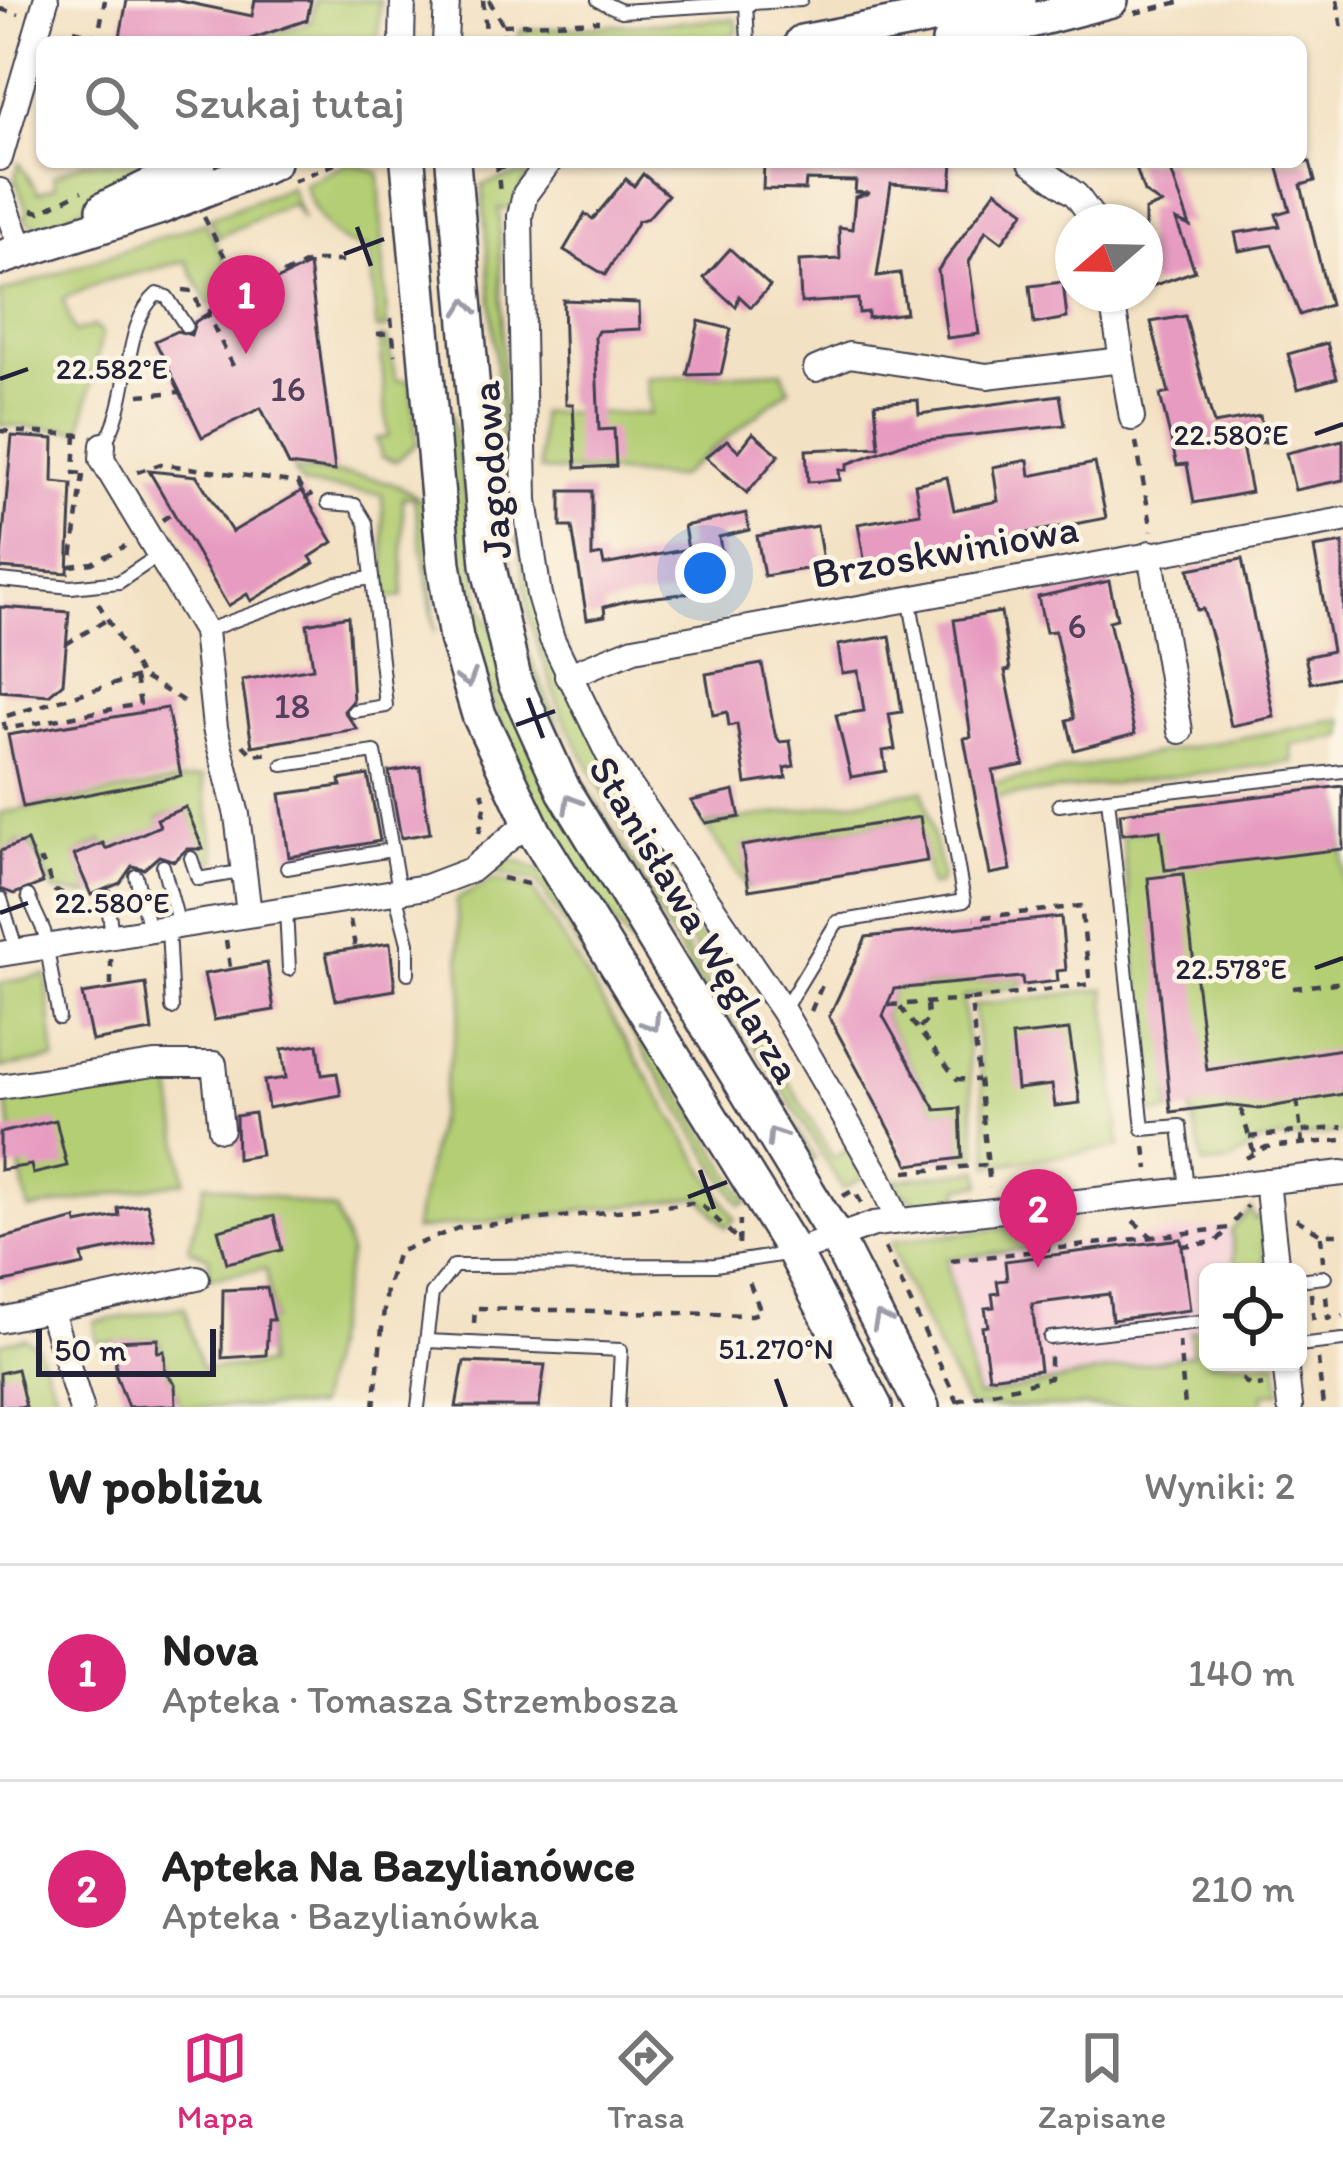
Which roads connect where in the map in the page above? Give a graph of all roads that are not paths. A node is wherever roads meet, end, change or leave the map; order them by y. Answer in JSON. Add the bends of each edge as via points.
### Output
{"nodes":[{"id":1,"x":46,"y":0,"type":"edge"},
{"id":2,"x":403,"y":0,"type":"edge"},
{"id":3,"x":447,"y":0,"type":"edge"},
{"id":4,"x":598,"y":0,"type":"edge"},
{"id":5,"x":801,"y":0,"type":"edge"},
{"id":6,"x":1111,"y":0,"type":"edge"},
{"id":7,"x":746,"y":3,"type":"edge"},
{"id":8,"x":990,"y":20,"type":"edge"},
{"id":9,"x":402,"y":36,"type":"edge"},
{"id":10,"x":446,"y":36,"type":"edge"},
{"id":11,"x":748,"y":36,"type":"edge"},
{"id":12,"x":853,"y":36,"type":"edge"},
{"id":13,"x":0,"y":158,"type":"edge"},
{"id":14,"x":187,"y":168,"type":"edge"},
{"id":15,"x":258,"y":168,"type":"edge"},
{"id":16,"x":409,"y":168,"type":"edge"},
{"id":17,"x":454,"y":168,"type":"edge"},
{"id":18,"x":544,"y":168,"type":"edge"},
{"id":19,"x":1039,"y":168,"type":"edge"},
{"id":20,"x":0,"y":191,"type":"edge"},
{"id":21,"x":1083,"y":204,"type":"edge"},
{"id":22,"x":22,"y":250,"type":"edge"},
{"id":23,"x":1114,"y":312,"type":"edge"},
{"id":24,"x":186,"y":326,"type":"dead end"},
{"id":25,"x":1122,"y":360,"type":"junction"},
{"id":26,"x":816,"y":369,"type":"dead end"},
{"id":27,"x":1132,"y":418,"type":"road end"},
{"id":28,"x":96,"y":449,"type":"joint"},
{"id":29,"x":328,"y":503,"type":"road end"},
{"id":30,"x":1343,"y":520,"type":"edge"},
{"id":31,"x":1151,"y":545,"type":"junction"},
{"id":32,"x":153,"y":559,"type":"junction"},
{"id":33,"x":372,"y":578,"type":"junction"},
{"id":34,"x":0,"y":580,"type":"edge"},
{"id":35,"x":909,"y":596,"type":"junction"},
{"id":36,"x":205,"y":632,"type":"junction"},
{"id":37,"x":567,"y":676,"type":"junction"},
{"id":38,"x":354,"y":711,"type":"dead end"},
{"id":39,"x":1180,"y":730,"type":"dead end"},
{"id":40,"x":282,"y":758,"type":"road end"},
{"id":41,"x":1343,"y":771,"type":"edge"},
{"id":42,"x":1108,"y":798,"type":"junction"},
{"id":43,"x":1059,"y":805,"type":"dead end"},
{"id":44,"x":529,"y":822,"type":"junction"},
{"id":45,"x":391,"y":850,"type":"junction"},
{"id":46,"x":191,"y":858,"type":"dead end"},
{"id":47,"x":163,"y":866,"type":"dead end"},
{"id":48,"x":287,"y":868,"type":"dead end"},
{"id":49,"x":247,"y":871,"type":"junction"},
{"id":50,"x":136,"y":876,"type":"dead end"},
{"id":51,"x":397,"y":891,"type":"junction"},
{"id":52,"x":28,"y":896,"type":"dead end"},
{"id":53,"x":107,"y":897,"type":"dead end"},
{"id":54,"x":1,"y":899,"type":"edge"},
{"id":55,"x":286,"y":908,"type":"junction"},
{"id":56,"x":249,"y":914,"type":"junction"},
{"id":57,"x":165,"y":928,"type":"junction"},
{"id":58,"x":112,"y":938,"type":"junction"},
{"id":59,"x":46,"y":947,"type":"junction"},
{"id":60,"x":8,"y":953,"type":"edge"},
{"id":61,"x":289,"y":969,"type":"dead end"},
{"id":62,"x":407,"y":973,"type":"dead end"},
{"id":63,"x":788,"y":1007,"type":"junction"},
{"id":64,"x":172,"y":1008,"type":"dead end"},
{"id":65,"x":59,"y":1018,"type":"dead end"},
{"id":66,"x":0,"y":1088,"type":"edge"},
{"id":67,"x":221,"y":1129,"type":"dead end"},
{"id":68,"x":1343,"y":1173,"type":"edge"},
{"id":69,"x":1267,"y":1181,"type":"junction"},
{"id":70,"x":1187,"y":1190,"type":"junction"},
{"id":71,"x":886,"y":1222,"type":"junction"},
{"id":72,"x":835,"y":1236,"type":"junction"},
{"id":73,"x":794,"y":1252,"type":"junction"},
{"id":74,"x":1275,"y":1263,"type":"edge"},
{"id":75,"x":1324,"y":1276,"type":"dead end"},
{"id":76,"x":197,"y":1278,"type":"dead end"},
{"id":77,"x":1307,"y":1279,"type":"edge"},
{"id":78,"x":50,"y":1309,"type":"junction"},
{"id":79,"x":0,"y":1320,"type":"edge"},
{"id":80,"x":1199,"y":1322,"type":"edge"},
{"id":81,"x":1050,"y":1338,"type":"road end"},
{"id":82,"x":1343,"y":1340,"type":"edge"},
{"id":83,"x":427,"y":1341,"type":"junction"},
{"id":84,"x":1307,"y":1345,"type":"edge"},
{"id":85,"x":81,"y":1407,"type":"edge"},
{"id":86,"x":418,"y":1407,"type":"edge"},
{"id":87,"x":618,"y":1407,"type":"edge"},
{"id":88,"x":875,"y":1407,"type":"edge"},
{"id":89,"x":922,"y":1407,"type":"edge"}],
"edges":[{"from":1,"to":13,"type":"street"},
{"from":2,"to":9,"type":"street"},
{"from":3,"to":10,"type":"street"},
{"from":4,"to":7,"type":"lane","via":[[621,11]]},
{"from":5,"to":7,"type":"lane"},
{"from":6,"to":8,"type":"street"},
{"from":7,"to":11,"type":"lane"},
{"from":8,"to":12,"type":"street"},
{"from":14,"to":22,"type":"street"},
{"from":15,"to":22,"type":"street"},
{"from":16,"to":44,"type":"street","one_way":true,"via":[[431,492],[464,668]]},
{"from":72,"to":17,"type":"street","name":"Stanisława Węglarza","one_way":true,"via":[[584,826],[515,682],[488,564]]},
{"from":18,"to":37,"type":"street","name":"Jagodowa","via":[[520,216],[524,500],[538,595]]},
{"from":19,"to":21,"type":"street"},
{"from":20,"to":22,"type":"street"},
{"from":23,"to":25,"type":"street"},
{"from":24,"to":28,"type":"lane","via":[[167,297],[157,294],[146,304],[121,418]]},
{"from":25,"to":26,"type":"street","via":[[987,376],[849,355]]},
{"from":25,"to":27,"type":"street"},
{"from":28,"to":32,"type":"street"},
{"from":29,"to":33,"type":"lane","via":[[355,506],[366,523]]},
{"from":30,"to":31,"type":"street","name":"Brzoskwiniowa"},
{"from":31,"to":35,"type":"street","name":"Brzoskwiniowa"},
{"from":31,"to":39,"type":"street"},
{"from":32,"to":34,"type":"lane","via":[[119,582]]},
{"from":32,"to":36,"type":"street"},
{"from":33,"to":36,"type":"lane"},
{"from":33,"to":38,"type":"lane","via":[[386,706]]},
{"from":35,"to":37,"type":"street","name":"Brzoskwiniowa","via":[[634,649]]},
{"from":35,"to":63,"type":"lane","via":[[964,901],[837,922]]},
{"from":36,"to":49,"type":"street","via":[[215,728]]},
{"from":37,"to":63,"type":"street","name":"Jagodowa","via":[[608,754]]},
{"from":40,"to":45,"type":"lane","via":[[374,752]]},
{"from":41,"to":42,"type":"lane"},
{"from":42,"to":43,"type":"lane"},
{"from":42,"to":70,"type":"lane","via":[[1143,1129],[1180,1126]]},
{"from":44,"to":51,"type":"street","via":[[457,878]]},
{"from":44,"to":73,"type":"street","one_way":true},
{"from":45,"to":48,"type":"lane"},
{"from":45,"to":51,"type":"lane"},
{"from":46,"to":49,"type":"lane","via":[[198,879]]},
{"from":47,"to":57,"type":"lane"},
{"from":49,"to":56,"type":"street"},
{"from":50,"to":57,"type":"lane"},
{"from":51,"to":55,"type":"street"},
{"from":51,"to":62,"type":"lane"},
{"from":52,"to":59,"type":"lane"},
{"from":53,"to":58,"type":"lane"},
{"from":54,"to":60,"type":"lane"},
{"from":55,"to":56,"type":"street"},
{"from":55,"to":61,"type":"lane"},
{"from":56,"to":57,"type":"street"},
{"from":57,"to":58,"type":"street"},
{"from":57,"to":64,"type":"lane"},
{"from":58,"to":59,"type":"street"},
{"from":59,"to":60,"type":"street"},
{"from":59,"to":65,"type":"lane"},
{"from":63,"to":71,"type":"street","name":"Jagodowa","via":[[861,1144]]},
{"from":66,"to":67,"type":"street","via":[[154,1064],[214,1064]]},
{"from":68,"to":69,"type":"street"},
{"from":69,"to":70,"type":"street"},
{"from":69,"to":74,"type":"street"},
{"from":70,"to":71,"type":"street"},
{"from":71,"to":72,"type":"street"},
{"from":72,"to":73,"type":"street"},
{"from":89,"to":72,"type":"street","name":"Stanisława Węglarza","one_way":true},
{"from":73,"to":83,"type":"lane","via":[[715,1265],[470,1262],[437,1282]]},
{"from":73,"to":88,"type":"street"},
{"from":75,"to":77,"type":"lane"},
{"from":76,"to":78,"type":"street"},
{"from":78,"to":79,"type":"street"},
{"from":78,"to":85,"type":"street"},
{"from":80,"to":81,"type":"lane"},
{"from":82,"to":84,"type":"lane"},
{"from":83,"to":86,"type":"lane"},
{"from":83,"to":87,"type":"lane","via":[[621,1350]]}]}
